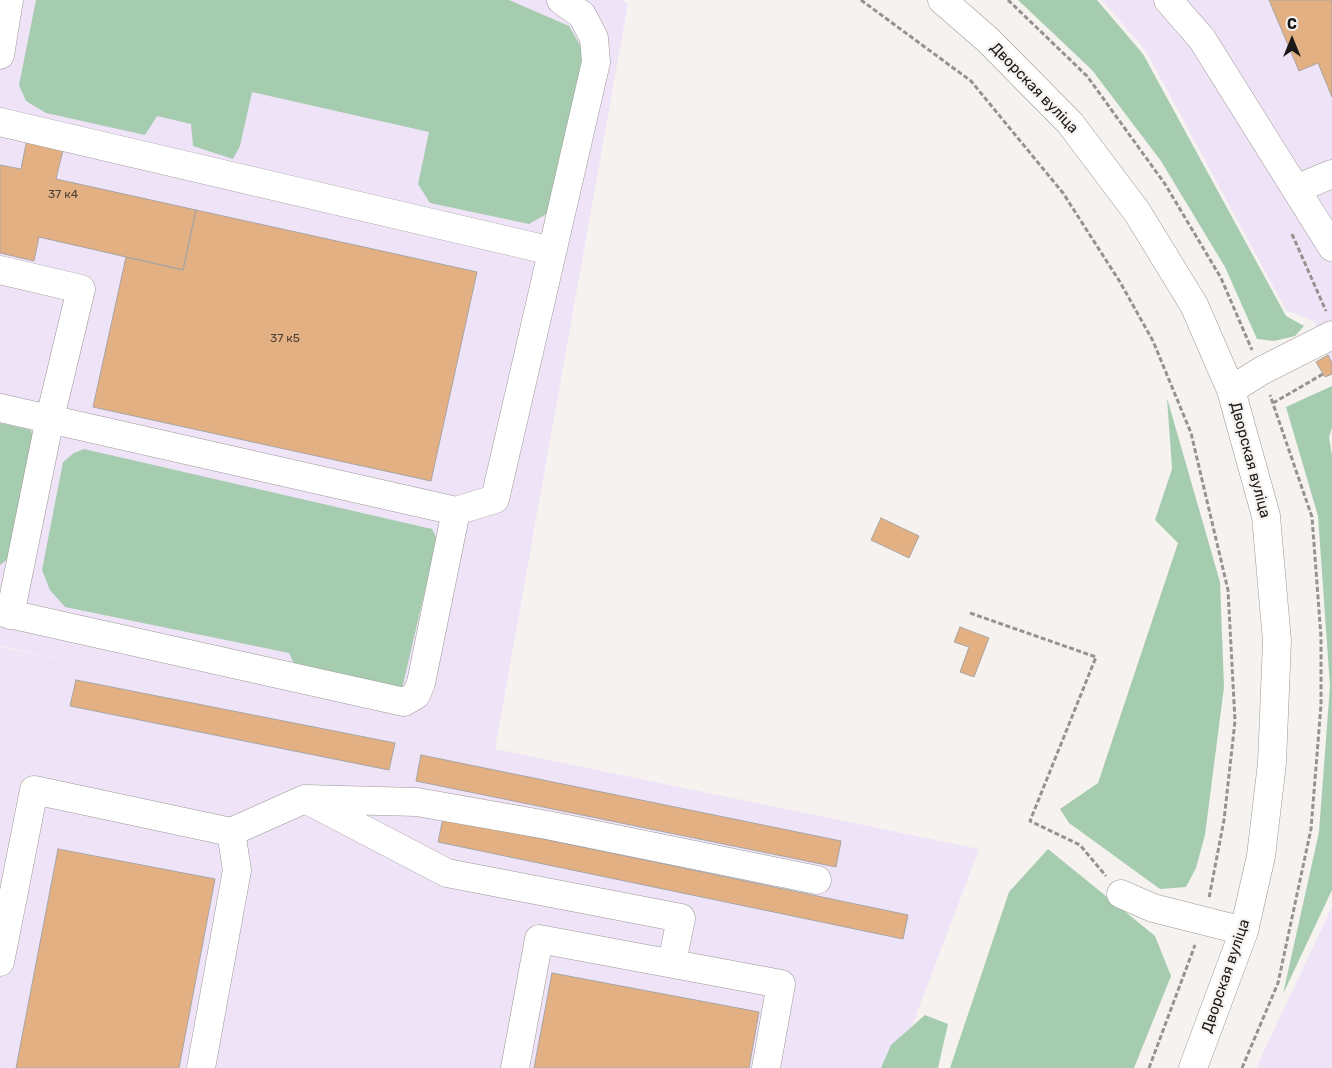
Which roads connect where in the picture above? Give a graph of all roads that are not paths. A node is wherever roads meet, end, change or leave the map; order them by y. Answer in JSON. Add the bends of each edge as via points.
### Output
{"nodes":[{"id":1,"x":9,"y":0,"type":"edge"},
{"id":2,"x":561,"y":0,"type":"edge"},
{"id":3,"x":942,"y":0,"type":"edge"},
{"id":4,"x":1168,"y":0,"type":"edge"},
{"id":5,"x":0,"y":54,"type":"edge"},
{"id":6,"x":0,"y":122,"type":"edge"},
{"id":7,"x":1332,"y":174,"type":"edge"},
{"id":8,"x":1296,"y":189,"type":"junction"},
{"id":9,"x":1332,"y":246,"type":"edge"},
{"id":10,"x":552,"y":251,"type":"junction"},
{"id":11,"x":0,"y":270,"type":"edge"},
{"id":12,"x":1332,"y":334,"type":"edge"},
{"id":13,"x":1230,"y":390,"type":"junction"},
{"id":14,"x":0,"y":408,"type":"edge"},
{"id":15,"x":50,"y":418,"type":"junction"},
{"id":16,"x":456,"y":511,"type":"junction"},
{"id":17,"x":5,"y":614,"type":"edge"},
{"id":18,"x":305,"y":799,"type":"junction"},
{"id":19,"x":230,"y":832,"type":"junction"},
{"id":20,"x":817,"y":880,"type":"dead end"},
{"id":21,"x":1121,"y":894,"type":"road end"},
{"id":22,"x":1244,"y":931,"type":"junction"},
{"id":23,"x":0,"y":962,"type":"edge"},
{"id":24,"x":672,"y":963,"type":"junction"},
{"id":25,"x":201,"y":1068,"type":"edge"},
{"id":26,"x":515,"y":1068,"type":"edge"},
{"id":27,"x":766,"y":1068,"type":"edge"},
{"id":28,"x":1193,"y":1068,"type":"edge"}],
"edges":[{"from":1,"to":5,"type":"street"},
{"from":2,"to":10,"type":"street","via":[[582,15],[594,38],[596,62]]},
{"from":3,"to":13,"type":"street","name":"Дворская вуліца","via":[[988,40],[1070,123],[1132,205],[1194,305]]},
{"from":4,"to":8,"type":"street","via":[[1202,38]]},
{"from":6,"to":10,"type":"street"},
{"from":7,"to":8,"type":"street"},
{"from":8,"to":9,"type":"street"},
{"from":10,"to":16,"type":"street","via":[[495,499]]},
{"from":11,"to":15,"type":"street","via":[[81,289]]},
{"from":12,"to":13,"type":"street"},
{"from":13,"to":22,"type":"street","name":"Дворская вуліца","via":[[1266,516],[1277,641],[1261,856]]},
{"from":14,"to":15,"type":"street"},
{"from":15,"to":16,"type":"street"},
{"from":15,"to":17,"type":"street"},
{"from":16,"to":17,"type":"street","via":[[421,683],[416,695],[404,702]]},
{"from":18,"to":19,"type":"street"},
{"from":18,"to":20,"type":"street","via":[[417,802]]},
{"from":18,"to":24,"type":"street","via":[[447,873],[681,918]]},
{"from":19,"to":23,"type":"street","via":[[34,790]]},
{"from":19,"to":25,"type":"street","via":[[237,870]]},
{"from":21,"to":22,"type":"street","via":[[1153,908]]},
{"from":22,"to":28,"type":"street","name":"Дворская вуліца"},
{"from":24,"to":26,"type":"street","via":[[539,939]]},
{"from":24,"to":27,"type":"street","via":[[781,984]]}]}
